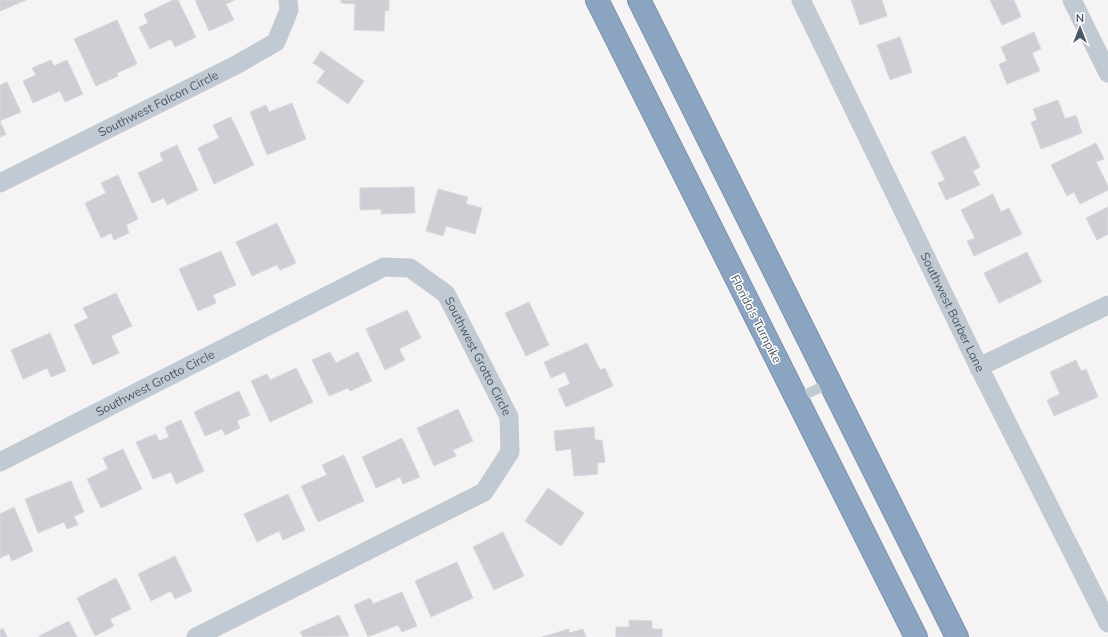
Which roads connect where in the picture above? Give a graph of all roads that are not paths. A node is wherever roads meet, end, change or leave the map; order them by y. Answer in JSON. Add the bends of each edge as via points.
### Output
{"nodes":[{"id":1,"x":288,"y":0,"type":"edge"},
{"id":2,"x":597,"y":0,"type":"edge"},
{"id":3,"x":639,"y":0,"type":"edge"},
{"id":4,"x":801,"y":0,"type":"edge"},
{"id":5,"x":1072,"y":0,"type":"edge"},
{"id":6,"x":1108,"y":73,"type":"edge"},
{"id":7,"x":0,"y":184,"type":"edge"},
{"id":8,"x":1108,"y":305,"type":"edge"},
{"id":9,"x":979,"y":367,"type":"junction"},
{"id":10,"x":830,"y":383,"type":"junction"},
{"id":11,"x":796,"y":399,"type":"junction"},
{"id":12,"x":0,"y":462,"type":"edge"},
{"id":13,"x":1108,"y":623,"type":"edge"},
{"id":14,"x":196,"y":637,"type":"edge"},
{"id":15,"x":916,"y":637,"type":"edge"},
{"id":16,"x":958,"y":637,"type":"edge"}],
"edges":[{"from":1,"to":7,"type":"street","name":"Southwest Falcon Circle","via":[[289,10],[276,42],[236,65]]},
{"from":2,"to":11,"type":"highway","name":"Florida's Turnpike"},
{"from":3,"to":10,"type":"highway"},
{"from":4,"to":9,"type":"street","name":"Southwest Barber Lane"},
{"from":5,"to":6,"type":"street"},
{"from":8,"to":9,"type":"street"},
{"from":9,"to":13,"type":"street","name":"Southwest Barber Lane"},
{"from":10,"to":11,"type":"lane"},
{"from":10,"to":16,"type":"highway"},
{"from":11,"to":15,"type":"highway","name":"Florida's Turnpike"},
{"from":12,"to":14,"type":"street","name":"Southwest Grotto Circle","via":[[384,267],[410,268],[446,294],[509,417],[510,452],[484,492]]}]}
